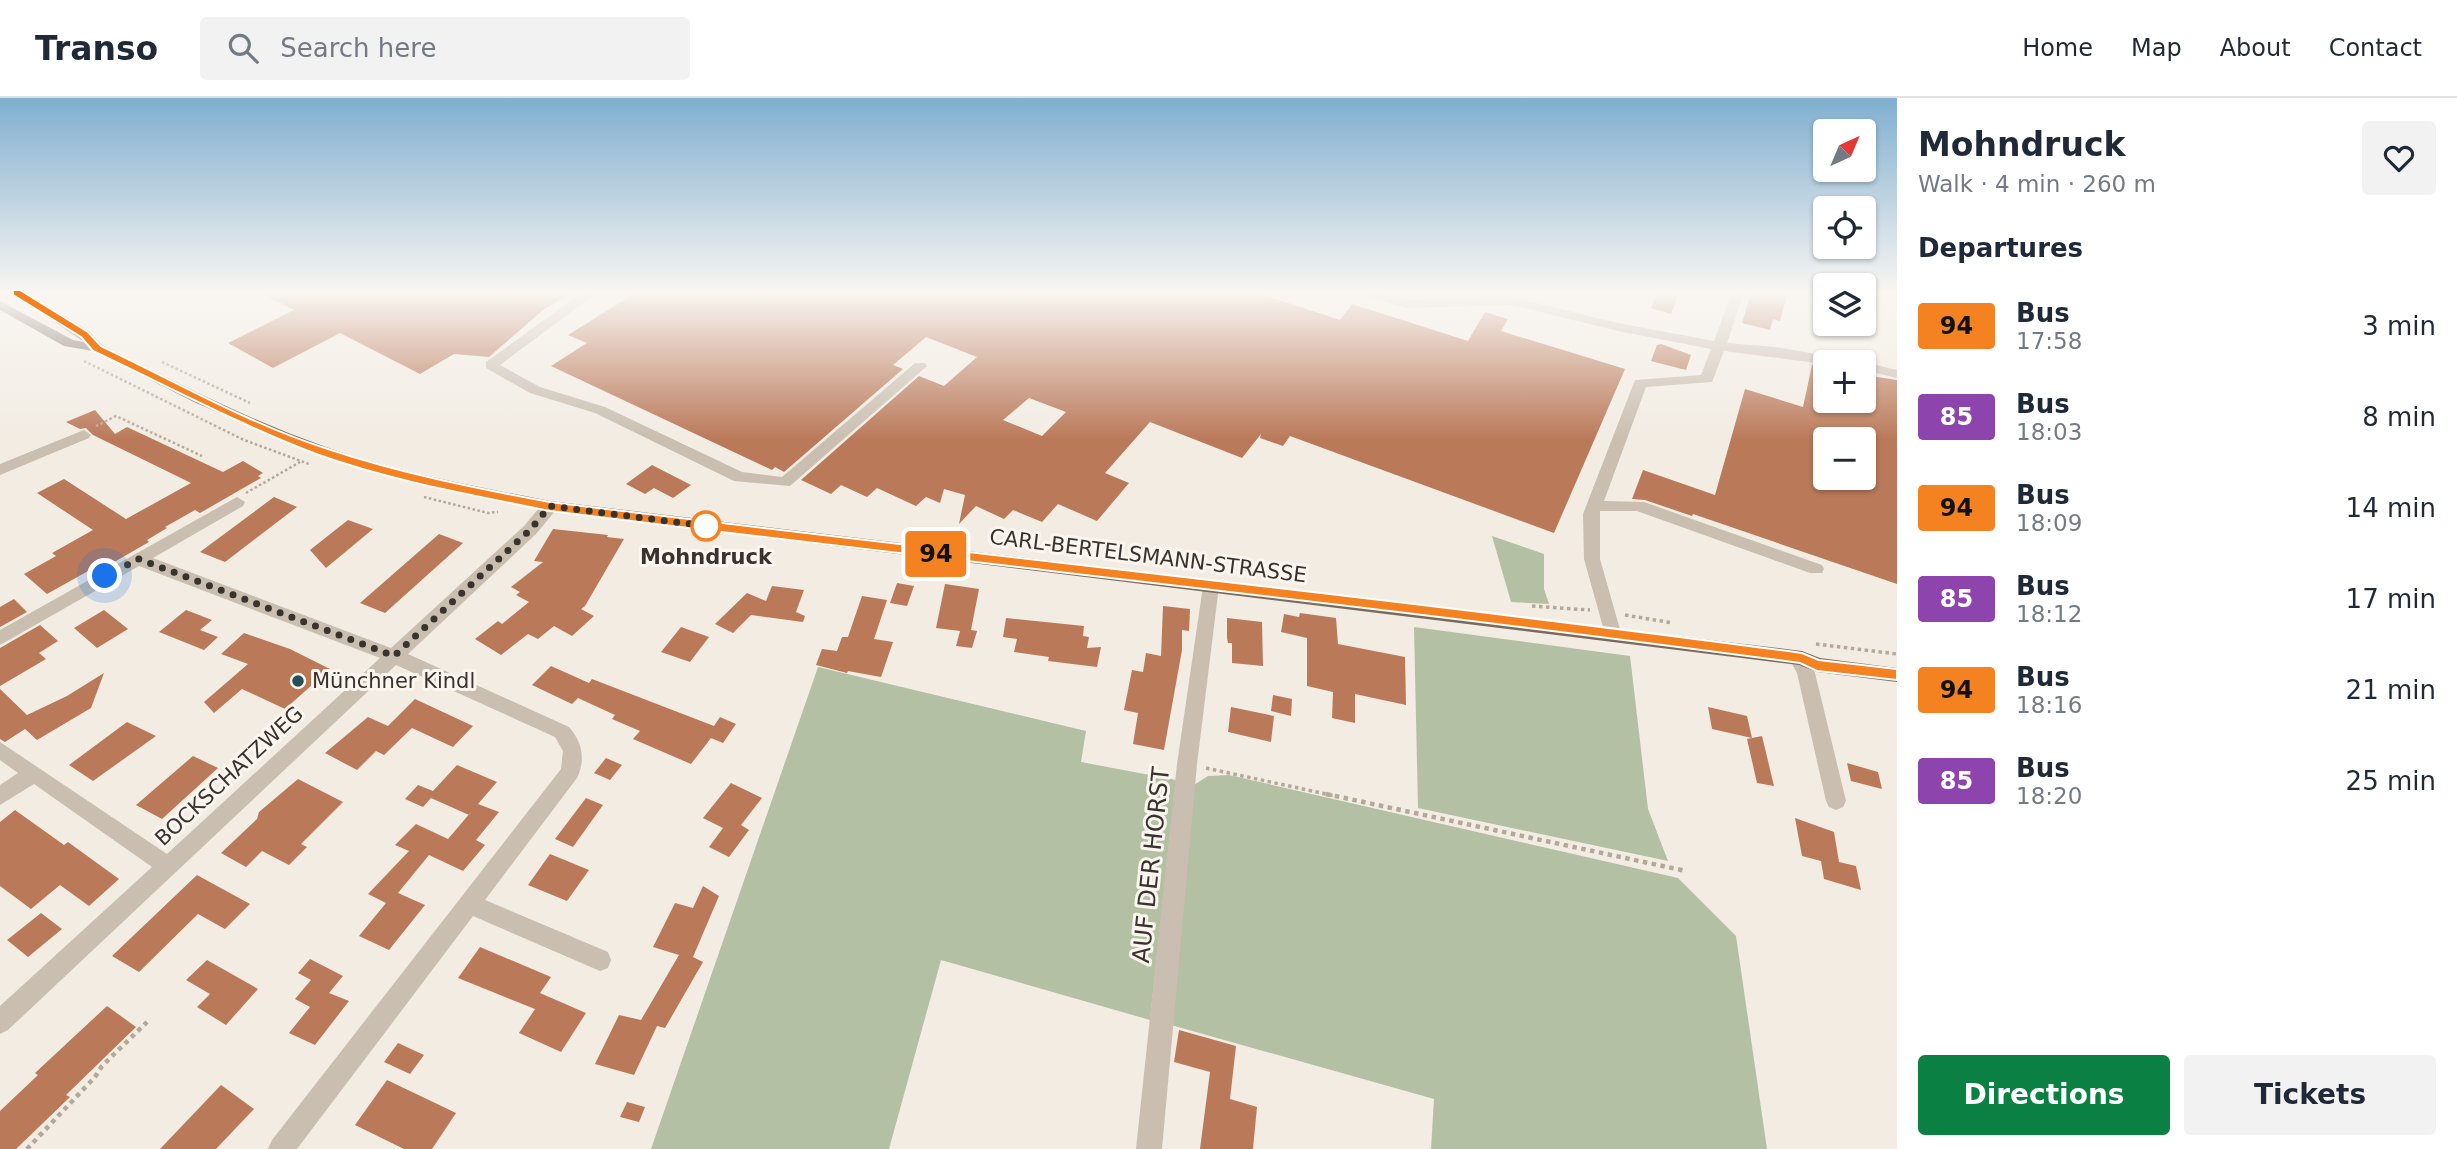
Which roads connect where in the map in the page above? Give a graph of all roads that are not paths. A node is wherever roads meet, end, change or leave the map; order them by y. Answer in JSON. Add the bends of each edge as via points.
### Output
{"nodes":[{"id":1,"x":65,"y":341,"type":"edge"},
{"id":2,"x":91,"y":341,"type":"edge"},
{"id":3,"x":524,"y":341,"type":"edge"},
{"id":4,"x":1691,"y":341,"type":"edge"},
{"id":5,"x":1720,"y":341,"type":"edge"},
{"id":6,"x":1717,"y":346,"type":"junction"},
{"id":7,"x":97,"y":348,"type":"junction"},
{"id":8,"x":1813,"y":357,"type":"edge"},
{"id":9,"x":920,"y":366,"type":"dead end"},
{"id":10,"x":1876,"y":369,"type":"edge"},
{"id":11,"x":1897,"y":374,"type":"edge"},
{"id":12,"x":84,"y":435,"type":"road end"},
{"id":13,"x":0,"y":470,"type":"edge"},
{"id":14,"x":237,"y":502,"type":"road end"},
{"id":15,"x":550,"y":506,"type":"junction"},
{"id":16,"x":1594,"y":506,"type":"junction"},
{"id":17,"x":139,"y":559,"type":"junction"},
{"id":18,"x":1816,"y":569,"type":"dead end"},
{"id":19,"x":1211,"y":586,"type":"junction"},
{"id":20,"x":1612,"y":633,"type":"junction"},
{"id":21,"x":0,"y":638,"type":"edge"},
{"id":22,"x":394,"y":656,"type":"junction"},
{"id":23,"x":1800,"y":658,"type":"junction"},
{"id":24,"x":1897,"y":664,"type":"edge"},
{"id":25,"x":1897,"y":675,"type":"edge"},
{"id":26,"x":0,"y":750,"type":"edge"},
{"id":27,"x":32,"y":775,"type":"junction"},
{"id":28,"x":0,"y":796,"type":"edge"},
{"id":29,"x":1836,"y":801,"type":"dead end"},
{"id":30,"x":166,"y":866,"type":"junction"},
{"id":31,"x":469,"y":904,"type":"junction"},
{"id":32,"x":600,"y":960,"type":"dead end"},
{"id":33,"x":0,"y":1022,"type":"edge"},
{"id":34,"x":281,"y":1149,"type":"edge"},
{"id":35,"x":1149,"y":1149,"type":"edge"}],
"edges":[{"from":1,"to":7,"type":"main road","name":"CARL-BERTELSMANN-STRASSE"},
{"from":2,"to":7,"type":"main road","name":"CARL-BERTELSMANN-STRASSE"},
{"from":3,"to":9,"type":"street","via":[[491,365],[535,390],[600,411],[738,477],[785,482]]},
{"from":4,"to":6,"type":"street"},
{"from":5,"to":6,"type":"street"},
{"from":6,"to":8,"type":"street"},
{"from":6,"to":16,"type":"street","via":[[1707,379],[1640,383]]},
{"from":7,"to":15,"type":"main road","name":"CARL-BERTELSMANN-STRASSE","via":[[201,400],[321,451],[446,485]]},
{"from":10,"to":11,"type":"street"},
{"from":12,"to":13,"type":"street"},
{"from":14,"to":17,"type":"street"},
{"from":15,"to":19,"type":"main road","name":"CARL-BERTELSMANN-STRASSE"},
{"from":15,"to":22,"type":"street","name":"BOCKSCHATZWEG"},
{"from":16,"to":18,"type":"street","via":[[1638,506]]},
{"from":16,"to":20,"type":"street","via":[[1592,559]]},
{"from":17,"to":21,"type":"street"},
{"from":17,"to":22,"type":"street"},
{"from":19,"to":20,"type":"main road","name":"CARL-BERTELSMANN-STRASSE"},
{"from":19,"to":35,"type":"street","name":"AUF DER HORST","via":[[1187,764]]},
{"from":20,"to":23,"type":"main road","name":"CARL-BERTELSMANN-STRASSE"},
{"from":22,"to":30,"type":"street","name":"BOCKSCHATZWEG"},
{"from":22,"to":31,"type":"street","via":[[562,732],[570,740],[574,760],[570,772]]},
{"from":23,"to":24,"type":"main road","name":"CARL-BERTELSMANN-STRASSE","via":[[1812,655]]},
{"from":23,"to":25,"type":"main road","name":"CARL-BERTELSMANN-STRASSE","via":[[1817,665]]},
{"from":23,"to":29,"type":"street"},
{"from":26,"to":27,"type":"street"},
{"from":27,"to":28,"type":"street"},
{"from":27,"to":30,"type":"street"},
{"from":30,"to":33,"type":"street","name":"BOCKSCHATZWEG"},
{"from":31,"to":32,"type":"street"},
{"from":31,"to":34,"type":"street"}]}
